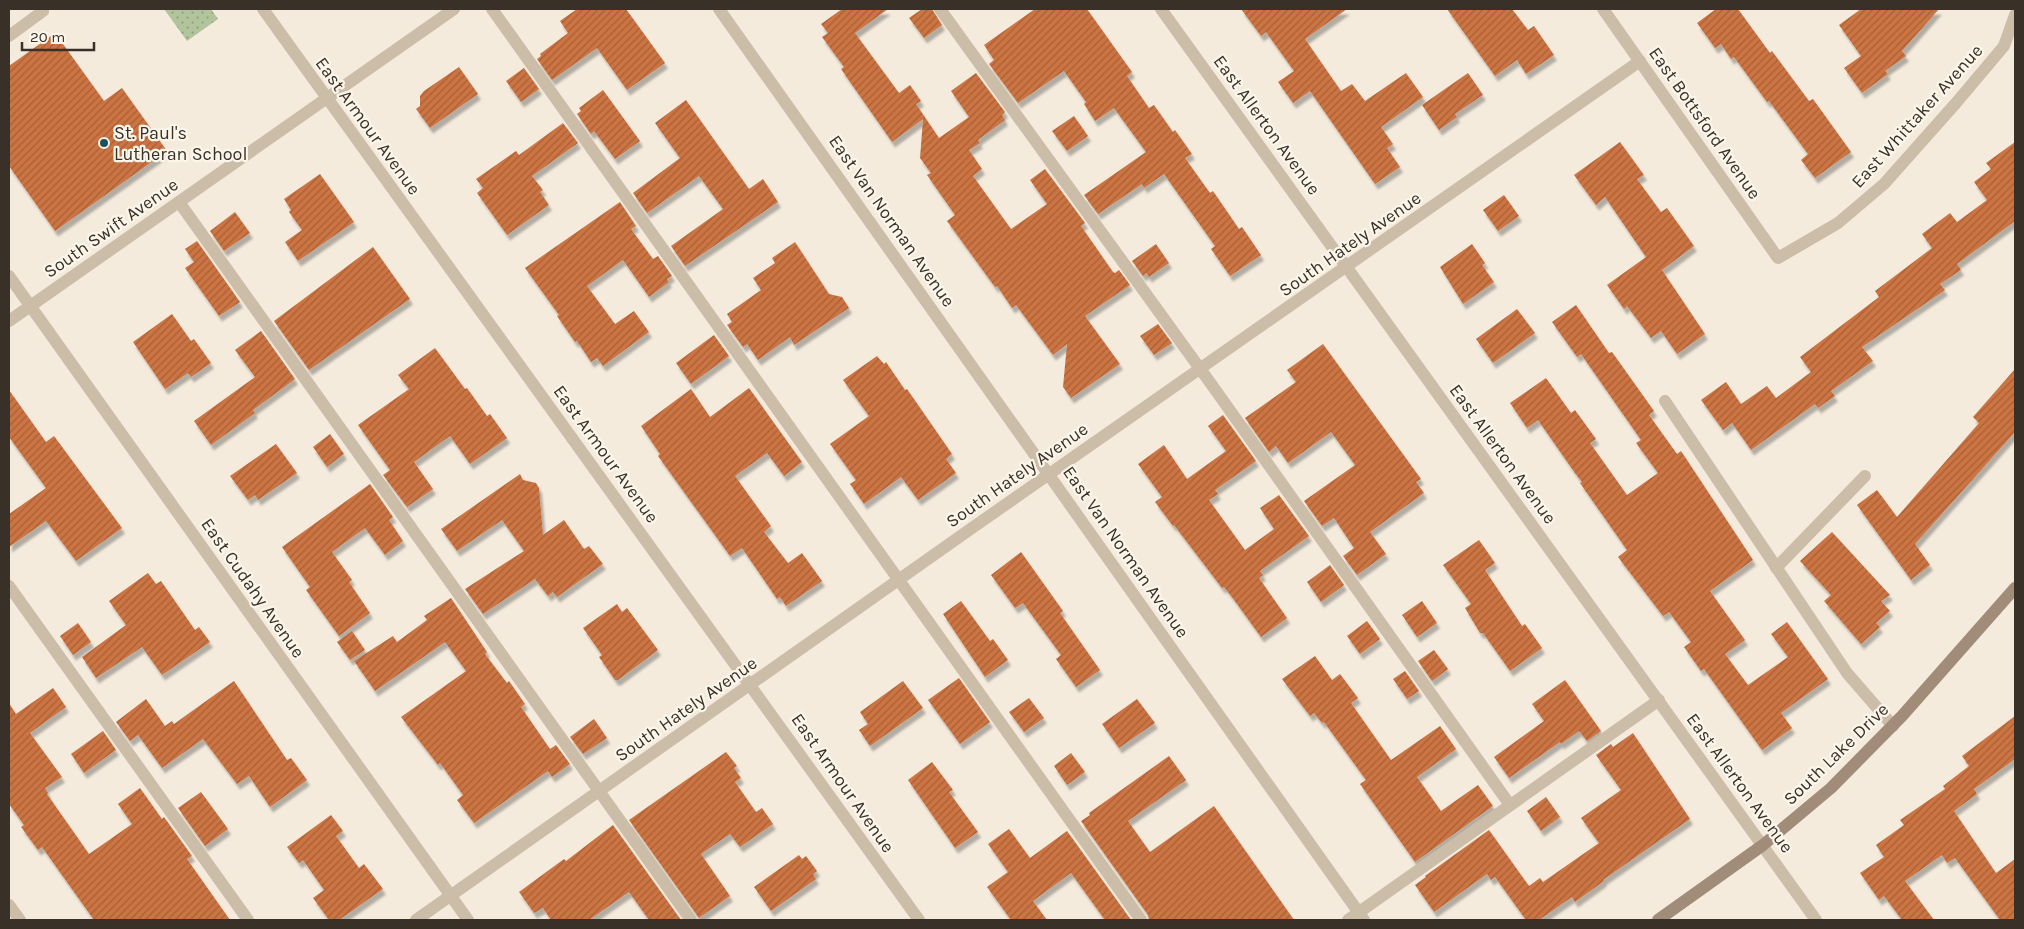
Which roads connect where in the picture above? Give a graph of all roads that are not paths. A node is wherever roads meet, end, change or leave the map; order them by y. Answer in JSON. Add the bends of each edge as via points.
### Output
{"nodes":[{"id":1,"x":42,"y":9,"type":"edge"},
{"id":2,"x":263,"y":9,"type":"edge"},
{"id":3,"x":454,"y":9,"type":"edge"},
{"id":4,"x":492,"y":9,"type":"edge"},
{"id":5,"x":719,"y":9,"type":"edge"},
{"id":6,"x":940,"y":9,"type":"edge"},
{"id":7,"x":1162,"y":9,"type":"edge"},
{"id":8,"x":1603,"y":9,"type":"edge"},
{"id":9,"x":2015,"y":15,"type":"edge"},
{"id":10,"x":9,"y":36,"type":"edge"},
{"id":11,"x":1640,"y":61,"type":"junction"},
{"id":12,"x":326,"y":98,"type":"junction"},
{"id":13,"x":178,"y":202,"type":"junction"},
{"id":14,"x":1778,"y":258,"type":"joint"},
{"id":15,"x":1348,"y":267,"type":"junction"},
{"id":16,"x":9,"y":276,"type":"edge"},
{"id":17,"x":31,"y":305,"type":"junction"},
{"id":18,"x":9,"y":321,"type":"edge"},
{"id":19,"x":1201,"y":369,"type":"junction"},
{"id":20,"x":1665,"y":402,"type":"dead end"},
{"id":21,"x":1049,"y":473,"type":"junction"},
{"id":22,"x":1865,"y":476,"type":"dead end"},
{"id":23,"x":1776,"y":568,"type":"junction"},
{"id":24,"x":898,"y":581,"type":"junction"},
{"id":25,"x":9,"y":586,"type":"edge"},
{"id":26,"x":2015,"y":590,"type":"edge"},
{"id":27,"x":751,"y":685,"type":"junction"},
{"id":28,"x":1659,"y":700,"type":"junction"},
{"id":29,"x":1893,"y":726,"type":"junction"},
{"id":30,"x":598,"y":792,"type":"junction"},
{"id":31,"x":1510,"y":805,"type":"junction"},
{"id":32,"x":1763,"y":844,"type":"junction"},
{"id":33,"x":450,"y":896,"type":"junction"},
{"id":34,"x":9,"y":905,"type":"edge"},
{"id":35,"x":1357,"y":918,"type":"edge"},
{"id":36,"x":20,"y":920,"type":"edge"},
{"id":37,"x":248,"y":920,"type":"edge"},
{"id":38,"x":416,"y":920,"type":"edge"},
{"id":39,"x":468,"y":920,"type":"edge"},
{"id":40,"x":691,"y":920,"type":"edge"},
{"id":41,"x":919,"y":920,"type":"edge"},
{"id":42,"x":1141,"y":920,"type":"edge"},
{"id":43,"x":1658,"y":920,"type":"edge"},
{"id":44,"x":1816,"y":920,"type":"edge"}],
"edges":[{"from":1,"to":10,"type":"street","via":[[44,11]]},
{"from":2,"to":12,"type":"street","name":"East Armour Avenue"},
{"from":3,"to":12,"type":"street","name":"South Swift Avenue"},
{"from":4,"to":24,"type":"street"},
{"from":5,"to":21,"type":"street","name":"East Van Norman Avenue"},
{"from":6,"to":19,"type":"street"},
{"from":7,"to":15,"type":"street","name":"East Allerton Avenue"},
{"from":8,"to":11,"type":"street","name":"East Bottsford Avenue"},
{"from":9,"to":14,"type":"street","name":"East Whittaker Avenue","via":[[2004,46],[1884,184],[1838,223]]},
{"from":11,"to":14,"type":"street","name":"East Bottsford Avenue"},
{"from":11,"to":15,"type":"street","name":"South Hately Avenue"},
{"from":12,"to":13,"type":"street","name":"South Swift Avenue"},
{"from":12,"to":27,"type":"street","name":"East Armour Avenue"},
{"from":13,"to":17,"type":"street","name":"South Swift Avenue"},
{"from":13,"to":30,"type":"street"},
{"from":15,"to":19,"type":"street","name":"South Hately Avenue"},
{"from":15,"to":28,"type":"street","name":"East Allerton Avenue"},
{"from":16,"to":17,"type":"street","name":"East Cudahy Avenue"},
{"from":17,"to":18,"type":"street","name":"South Swift Avenue"},
{"from":17,"to":33,"type":"street","name":"East Cudahy Avenue"},
{"from":19,"to":21,"type":"street","name":"South Hately Avenue"},
{"from":19,"to":31,"type":"street"},
{"from":20,"to":23,"type":"street"},
{"from":21,"to":24,"type":"street","name":"South Hately Avenue"},
{"from":21,"to":35,"type":"street","name":"East Van Norman Avenue"},
{"from":22,"to":23,"type":"street"},
{"from":23,"to":29,"type":"street","via":[[1846,673]]},
{"from":24,"to":27,"type":"street","name":"South Hately Avenue"},
{"from":24,"to":42,"type":"street"},
{"from":25,"to":37,"type":"street"},
{"from":26,"to":29,"type":"main road","name":"South Lake Drive"},
{"from":27,"to":30,"type":"street","name":"South Hately Avenue"},
{"from":27,"to":41,"type":"street","name":"East Armour Avenue"},
{"from":28,"to":31,"type":"street"},
{"from":28,"to":32,"type":"street","name":"East Allerton Avenue"},
{"from":29,"to":32,"type":"main road","name":"South Lake Drive","via":[[1831,788]]},
{"from":30,"to":33,"type":"street","name":"South Hately Avenue"},
{"from":30,"to":40,"type":"street"},
{"from":31,"to":35,"type":"street"},
{"from":32,"to":43,"type":"main road","name":"South Lake Drive"},
{"from":32,"to":44,"type":"street","name":"East Allerton Avenue"},
{"from":33,"to":38,"type":"street","name":"South Hately Avenue"},
{"from":33,"to":39,"type":"street","name":"East Cudahy Avenue"},
{"from":34,"to":36,"type":"street"}]}
